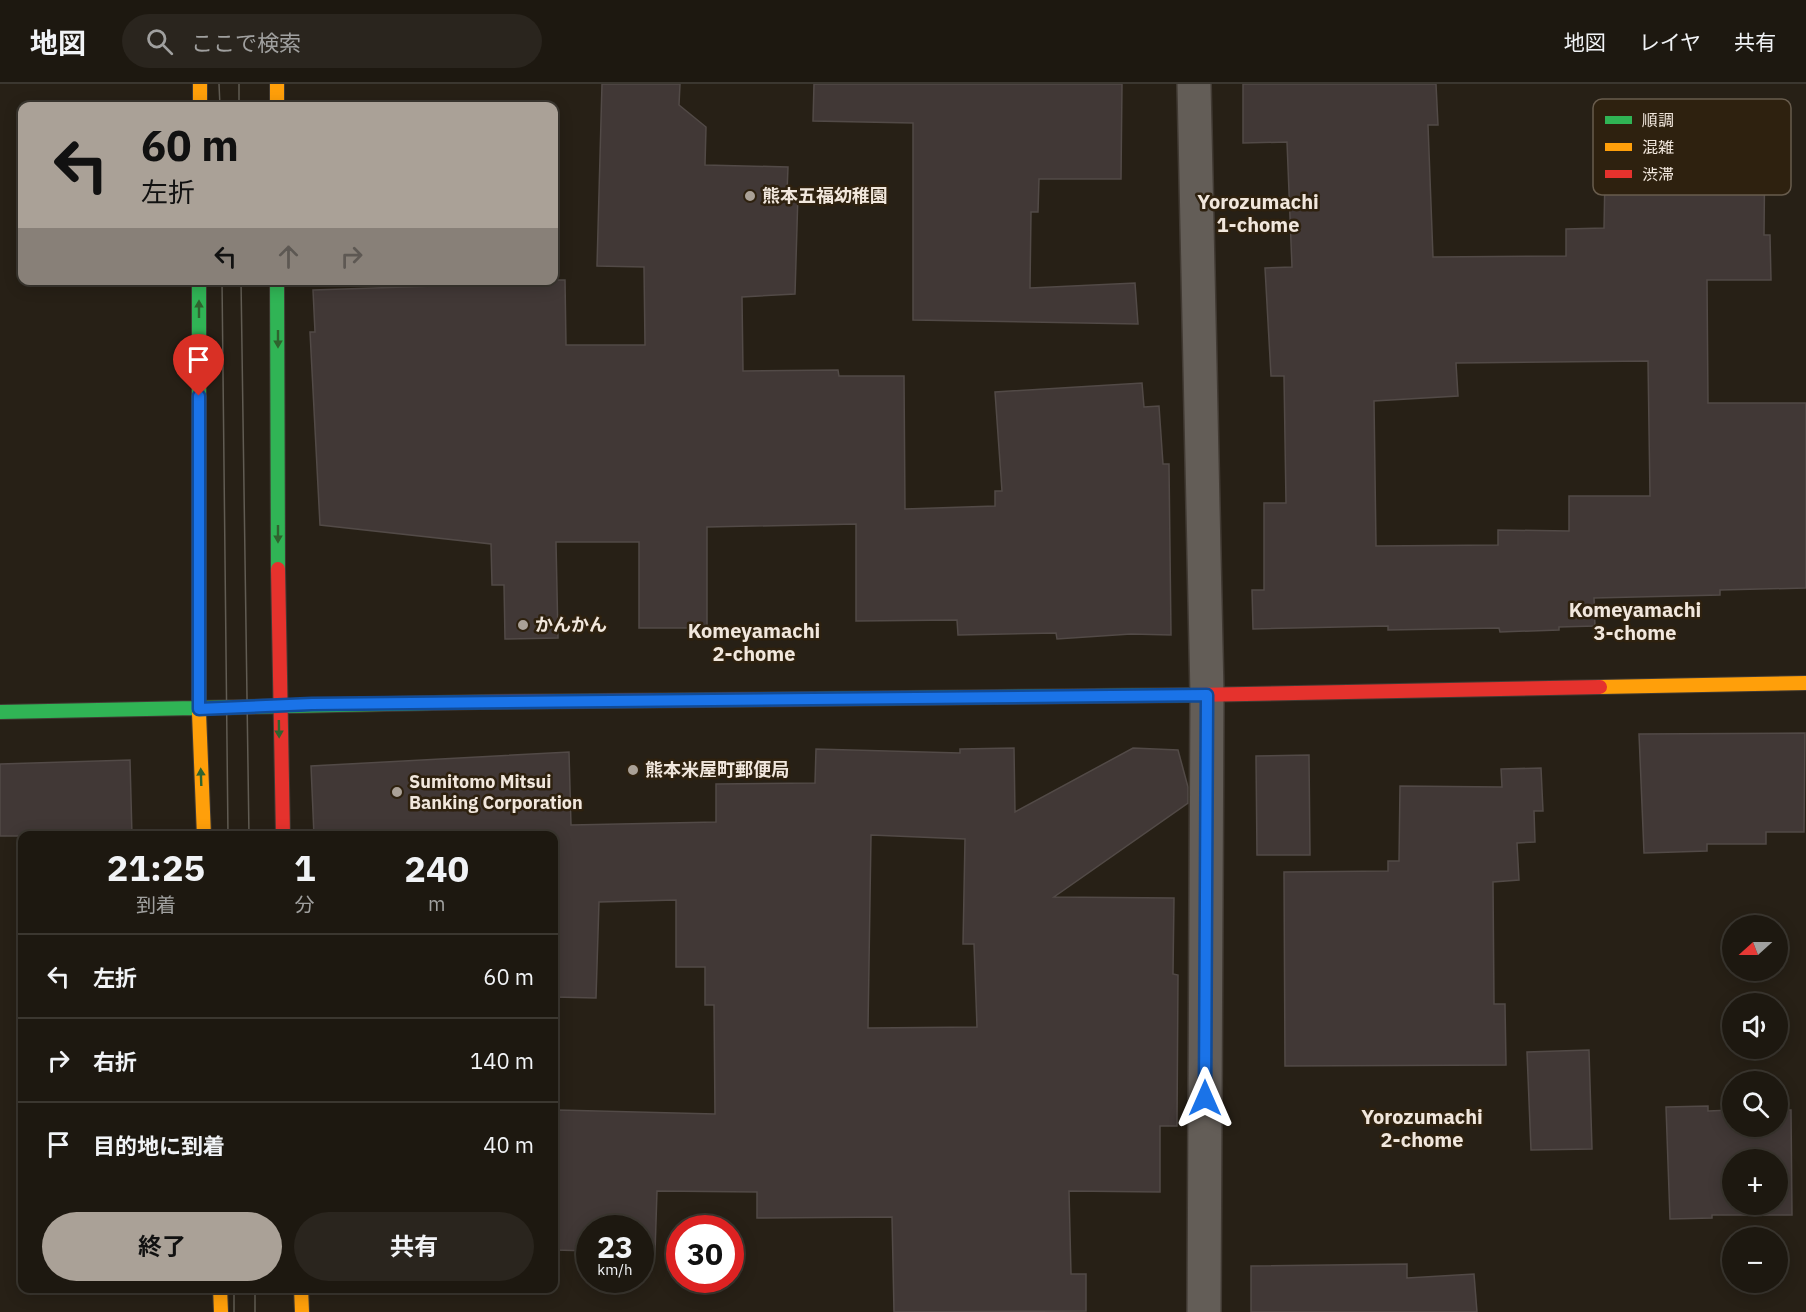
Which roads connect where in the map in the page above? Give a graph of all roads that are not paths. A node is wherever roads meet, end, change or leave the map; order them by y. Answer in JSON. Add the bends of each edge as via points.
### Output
{"nodes":[{"id":1,"x":200,"y":84,"type":"edge"},
{"id":2,"x":277,"y":84,"type":"edge"},
{"id":3,"x":1194,"y":84,"type":"edge"},
{"id":4,"x":200,"y":102,"type":"edge"},
{"id":5,"x":277,"y":102,"type":"edge"},
{"id":6,"x":199,"y":285,"type":"edge"},
{"id":7,"x":277,"y":285,"type":"edge"},
{"id":8,"x":1806,"y":683,"type":"edge"},
{"id":9,"x":1207,"y":695,"type":"junction"},
{"id":10,"x":279,"y":704,"type":"junction"},
{"id":11,"x":199,"y":709,"type":"junction"},
{"id":12,"x":0,"y":712,"type":"edge"},
{"id":13,"x":204,"y":831,"type":"edge"},
{"id":14,"x":283,"y":831,"type":"edge"},
{"id":15,"x":220,"y":1293,"type":"edge"},
{"id":16,"x":301,"y":1293,"type":"edge"},
{"id":17,"x":221,"y":1312,"type":"edge"},
{"id":18,"x":302,"y":1312,"type":"edge"},
{"id":19,"x":1204,"y":1312,"type":"edge"}],
"edges":[{"from":1,"to":4,"type":"street"},
{"from":2,"to":5,"type":"street"},
{"from":3,"to":9,"type":"street"},
{"from":11,"to":6,"type":"street","one_way":true},
{"from":7,"to":10,"type":"street","one_way":true},
{"from":8,"to":9,"type":"street"},
{"from":9,"to":10,"type":"street"},
{"from":9,"to":19,"type":"street"},
{"from":10,"to":11,"type":"street"},
{"from":10,"to":14,"type":"street","one_way":true},
{"from":11,"to":12,"type":"street"},
{"from":13,"to":11,"type":"street","one_way":true},
{"from":15,"to":17,"type":"street"},
{"from":16,"to":18,"type":"street"}]}
